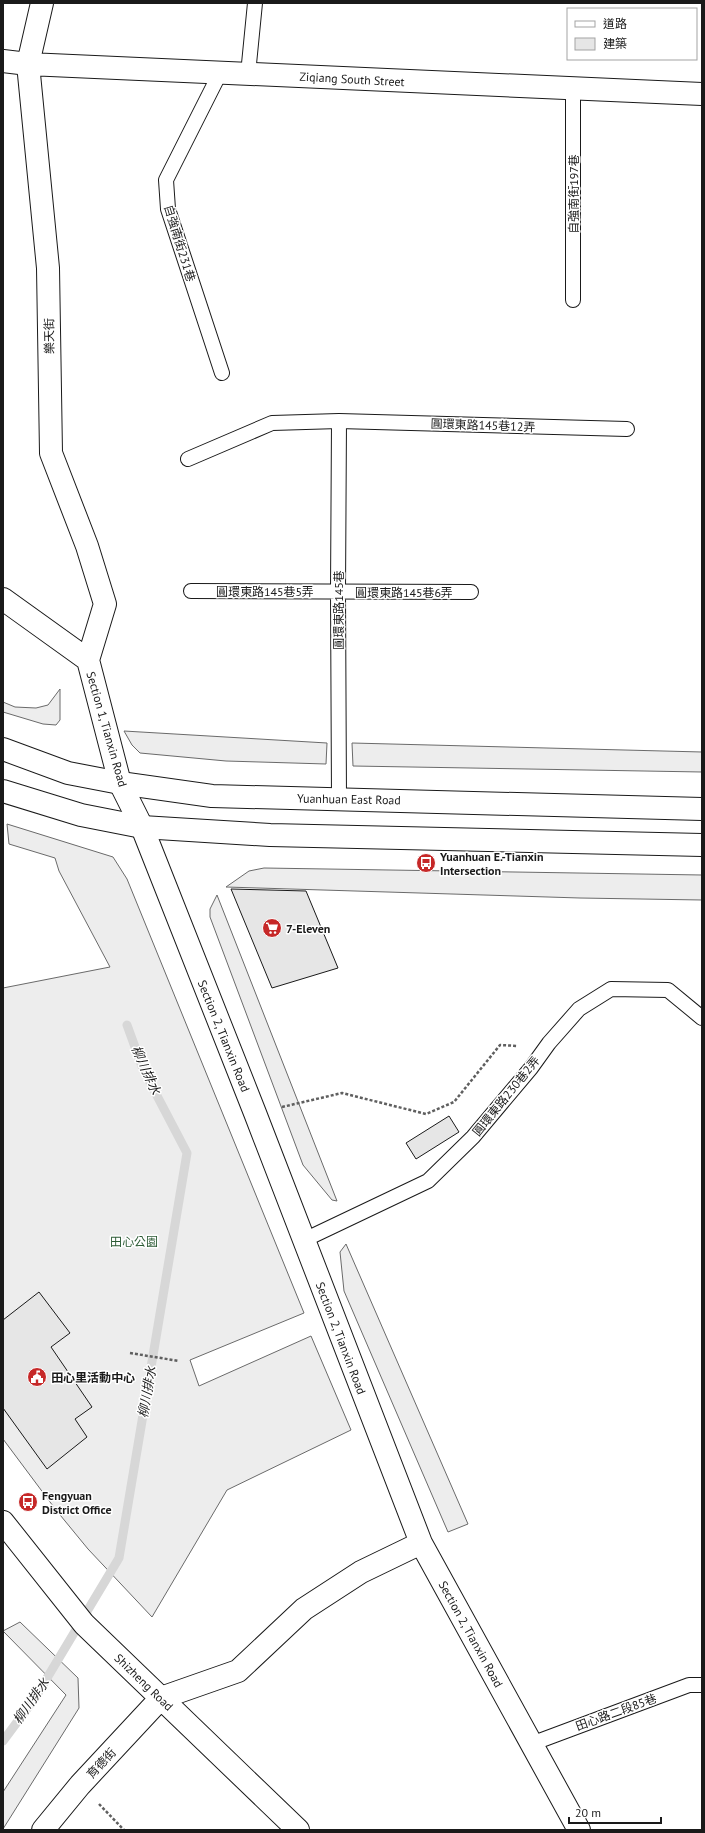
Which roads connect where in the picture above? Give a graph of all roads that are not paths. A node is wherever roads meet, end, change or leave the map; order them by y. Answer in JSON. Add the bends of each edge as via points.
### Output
{"nodes":[{"id":1,"x":42,"y":3,"type":"edge"},
{"id":2,"x":255,"y":3,"type":"edge"},
{"id":3,"x":3,"y":62,"type":"edge"},
{"id":4,"x":28,"y":64,"type":"junction"},
{"id":5,"x":220,"y":73,"type":"junction"},
{"id":6,"x":248,"y":74,"type":"junction"},
{"id":7,"x":573,"y":88,"type":"junction"},
{"id":8,"x":702,"y":94,"type":"edge"},
{"id":9,"x":573,"y":300,"type":"dead end"},
{"id":10,"x":222,"y":373,"type":"dead end"},
{"id":11,"x":340,"y":421,"type":"junction"},
{"id":12,"x":627,"y":429,"type":"dead end"},
{"id":13,"x":188,"y":459,"type":"dead end"},
{"id":14,"x":191,"y":591,"type":"dead end"},
{"id":15,"x":338,"y":592,"type":"junction"},
{"id":16,"x":471,"y":592,"type":"dead end"},
{"id":17,"x":3,"y":599,"type":"edge"},
{"id":18,"x":88,"y":660,"type":"junction"},
{"id":19,"x":3,"y":749,"type":"edge"},
{"id":20,"x":120,"y":783,"type":"junction"},
{"id":21,"x":3,"y":791,"type":"edge"},
{"id":22,"x":340,"y":799,"type":"junction"},
{"id":23,"x":702,"y":809,"type":"edge"},
{"id":24,"x":142,"y":827,"type":"junction"},
{"id":25,"x":702,"y":845,"type":"edge"},
{"id":26,"x":702,"y":1018,"type":"edge"},
{"id":27,"x":304,"y":1240,"type":"junction"},
{"id":28,"x":3,"y":1522,"type":"edge"},
{"id":29,"x":421,"y":1543,"type":"junction"},
{"id":30,"x":702,"y":1685,"type":"edge"},
{"id":31,"x":161,"y":1698,"type":"junction"},
{"id":32,"x":531,"y":1744,"type":"junction"},
{"id":33,"x":43,"y":1830,"type":"edge"},
{"id":34,"x":298,"y":1830,"type":"edge"},
{"id":35,"x":579,"y":1830,"type":"edge"}],
"edges":[{"from":1,"to":4,"type":"street","name":"樂天街"},
{"from":2,"to":6,"type":"lane"},
{"from":3,"to":4,"type":"street","name":"Ziqiang South Street"},
{"from":4,"to":5,"type":"street","name":"Ziqiang South Street"},
{"from":4,"to":18,"type":"street","name":"樂天街","via":[[48,268],[51,453],[105,604]]},
{"from":5,"to":6,"type":"street","name":"Ziqiang South Street"},
{"from":5,"to":10,"type":"lane","name":"自強南街231巷","via":[[166,180],[168,209]]},
{"from":6,"to":7,"type":"street","name":"Ziqiang South Street"},
{"from":7,"to":8,"type":"street","name":"Ziqiang South Street"},
{"from":7,"to":9,"type":"lane","name":"自強南街197巷"},
{"from":11,"to":12,"type":"lane","name":"圓環東路145巷12弄"},
{"from":11,"to":13,"type":"lane","name":"圓環東路145巷12弄","via":[[272,423]]},
{"from":11,"to":15,"type":"lane","name":"圓環東路145巷"},
{"from":14,"to":15,"type":"lane","name":"圓環東路145巷5弄"},
{"from":15,"to":16,"type":"lane","name":"圓環東路145巷6弄"},
{"from":15,"to":22,"type":"lane","name":"圓環東路145巷"},
{"from":17,"to":18,"type":"street","name":"Section 1, Tianxin Road"},
{"from":18,"to":20,"type":"street","name":"Section 1, Tianxin Road"},
{"from":19,"to":20,"type":"street","name":"Yuanhuan East Road","via":[[68,773]]},
{"from":20,"to":22,"type":"street","name":"Yuanhuan East Road","via":[[212,796]]},
{"from":20,"to":24,"type":"street","name":"Section 1, Tianxin Road"},
{"from":21,"to":24,"type":"street","via":[[81,815]]},
{"from":22,"to":23,"type":"street","name":"Yuanhuan East Road"},
{"from":24,"to":25,"type":"street","via":[[270,835]]},
{"from":24,"to":27,"type":"street","name":"Section 2, Tianxin Road"},
{"from":26,"to":27,"type":"lane","name":"圓環東路230巷2弄","via":[[668,990],[612,989],[579,1009],[473,1137],[428,1181]]},
{"from":27,"to":29,"type":"street","name":"Section 2, Tianxin Road"},
{"from":28,"to":31,"type":"street","name":"Shizheng Road","via":[[84,1624]]},
{"from":29,"to":31,"type":"street","via":[[361,1572],[304,1609],[238,1671]]},
{"from":29,"to":32,"type":"street","name":"Section 2, Tianxin Road"},
{"from":30,"to":32,"type":"lane","name":"田心路二段85巷","via":[[689,1685]]},
{"from":31,"to":33,"type":"street","name":"育德街","via":[[80,1785]]},
{"from":31,"to":34,"type":"street","name":"Shizheng Road"},
{"from":32,"to":35,"type":"street","name":"Section 2, Tianxin Road"}]}
